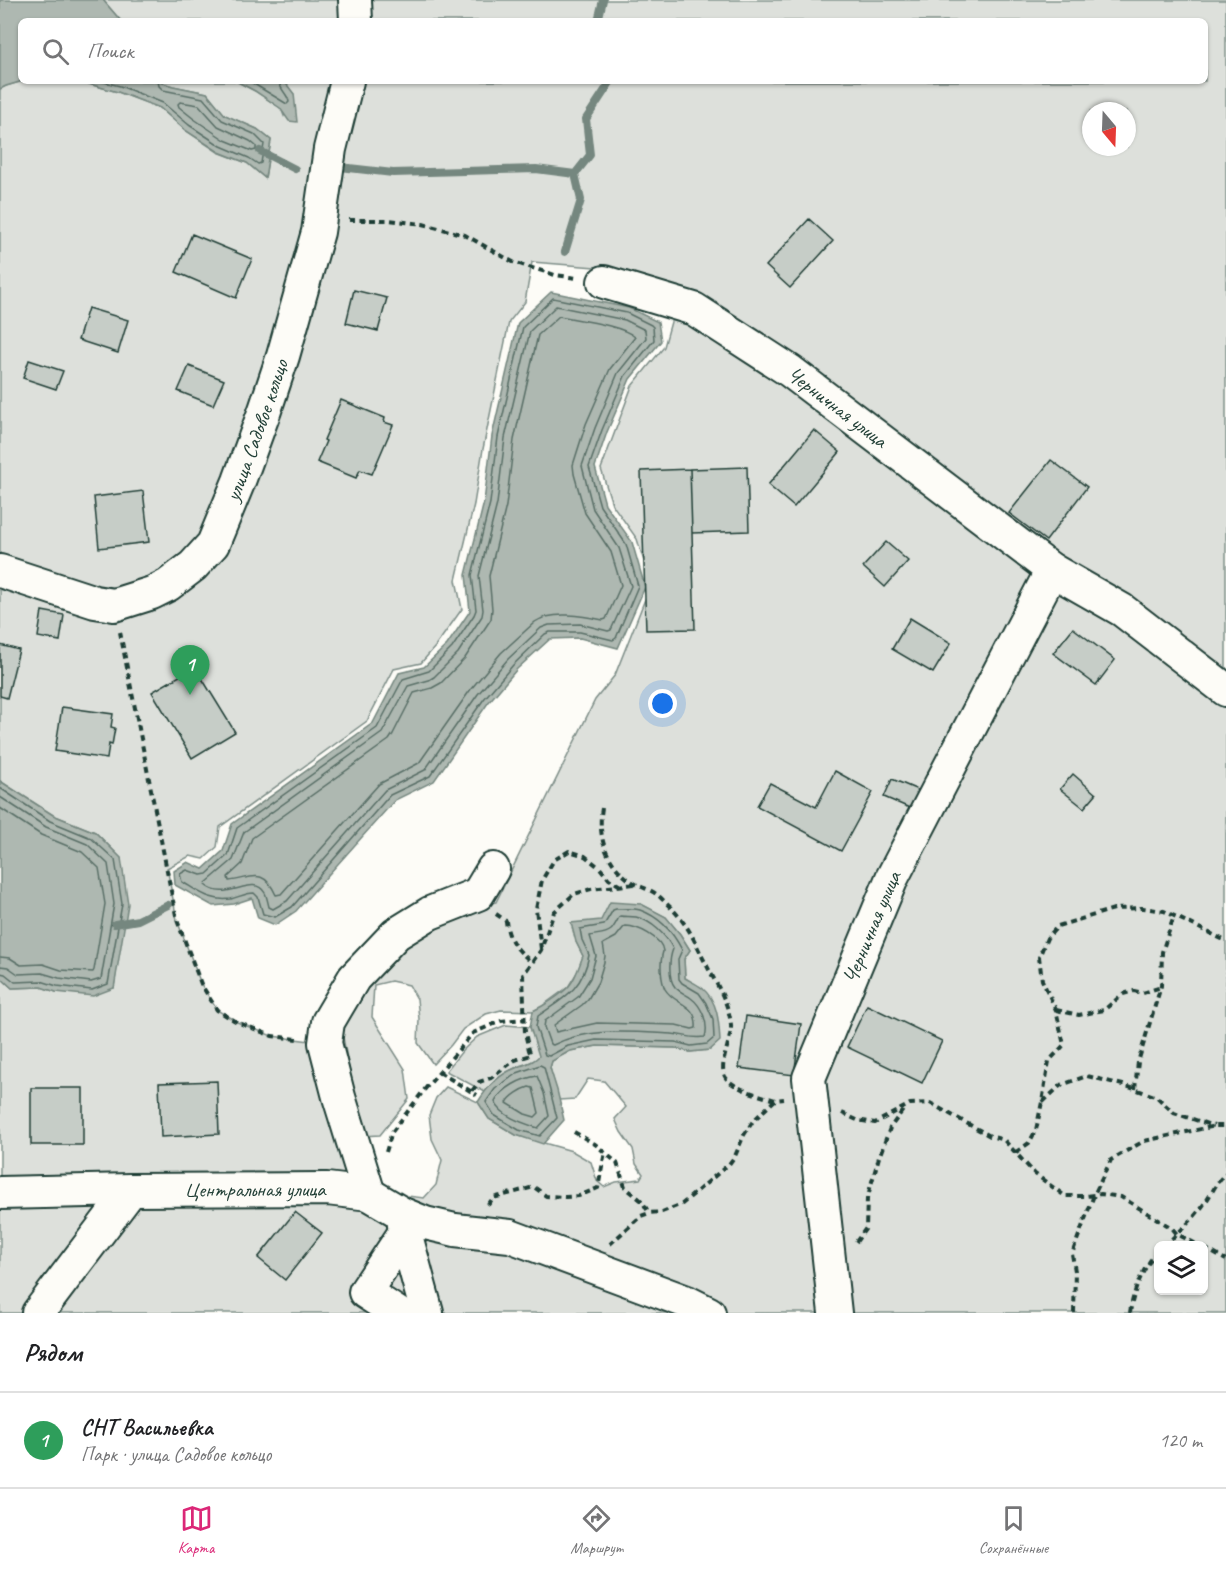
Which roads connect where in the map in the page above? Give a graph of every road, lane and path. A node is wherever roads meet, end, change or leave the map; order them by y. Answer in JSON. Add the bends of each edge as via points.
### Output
{"nodes":[{"id":1,"x":355,"y":0,"type":"edge"},
{"id":2,"x":356,"y":18,"type":"edge"},
{"id":3,"x":346,"y":84,"type":"edge"},
{"id":4,"x":319,"y":220,"type":"junction"},
{"id":5,"x":604,"y":282,"type":"joint"},
{"id":6,"x":1052,"y":570,"type":"junction"},
{"id":7,"x":0,"y":571,"type":"edge"},
{"id":8,"x":114,"y":605,"type":"junction"},
{"id":9,"x":1226,"y":690,"type":"edge"},
{"id":10,"x":602,"y":808,"type":"dead end"},
{"id":11,"x":486,"y":881,"type":"joint"},
{"id":12,"x":635,"y":884,"type":"junction"},
{"id":13,"x":620,"y":885,"type":"junction"},
{"id":14,"x":1174,"y":916,"type":"junction"},
{"id":15,"x":1226,"y":941,"type":"edge"},
{"id":16,"x":541,"y":950,"type":"junction"},
{"id":17,"x":531,"y":962,"type":"junction"},
{"id":18,"x":1161,"y":986,"type":"junction"},
{"id":19,"x":1056,"y":1010,"type":"junction"},
{"id":20,"x":524,"y":1019,"type":"junction"},
{"id":21,"x":325,"y":1043,"type":"junction"},
{"id":22,"x":440,"y":1072,"type":"junction"},
{"id":23,"x":1135,"y":1089,"type":"junction"},
{"id":24,"x":472,"y":1091,"type":"junction"},
{"id":25,"x":477,"y":1095,"type":"dead end"},
{"id":26,"x":812,"y":1098,"type":"junction"},
{"id":27,"x":775,"y":1100,"type":"junction"},
{"id":28,"x":1042,"y":1102,"type":"junction"},
{"id":29,"x":905,"y":1107,"type":"junction"},
{"id":30,"x":1215,"y":1126,"type":"junction"},
{"id":31,"x":1226,"y":1126,"type":"edge"},
{"id":32,"x":574,"y":1132,"type":"dead end"},
{"id":33,"x":605,"y":1152,"type":"junction"},
{"id":34,"x":1016,"y":1152,"type":"junction"},
{"id":35,"x":385,"y":1158,"type":"dead end"},
{"id":36,"x":1226,"y":1173,"type":"edge"},
{"id":37,"x":131,"y":1190,"type":"junction"},
{"id":38,"x":0,"y":1193,"type":"edge"},
{"id":39,"x":369,"y":1194,"type":"junction"},
{"id":40,"x":1094,"y":1195,"type":"junction"},
{"id":41,"x":649,"y":1213,"type":"junction"},
{"id":42,"x":404,"y":1223,"type":"junction"},
{"id":43,"x":455,"y":1230,"type":"junction"},
{"id":44,"x":1178,"y":1234,"type":"junction"},
{"id":45,"x":1169,"y":1241,"type":"edge"},
{"id":46,"x":1192,"y":1241,"type":"edge"},
{"id":47,"x":1208,"y":1250,"type":"edge"},
{"id":48,"x":1154,"y":1256,"type":"edge"},
{"id":49,"x":571,"y":1258,"type":"junction"},
{"id":50,"x":1226,"y":1260,"type":"edge"},
{"id":51,"x":831,"y":1272,"type":"junction"},
{"id":52,"x":38,"y":1313,"type":"edge"},
{"id":53,"x":397,"y":1313,"type":"edge"},
{"id":54,"x":427,"y":1313,"type":"edge"},
{"id":55,"x":709,"y":1313,"type":"edge"},
{"id":56,"x":835,"y":1313,"type":"edge"},
{"id":57,"x":1074,"y":1313,"type":"edge"},
{"id":58,"x":1130,"y":1313,"type":"edge"}],
"edges":[{"from":1,"to":2,"type":"street"},
{"from":3,"to":4,"type":"street","name":"улица Садовое кольцо","via":[[330,149]]},
{"from":4,"to":5,"type":"path","via":[[423,224],[465,235],[531,268]]},
{"from":4,"to":8,"type":"street","name":"улица Садовое кольцо","via":[[265,410],[213,544],[168,585]]},
{"from":5,"to":6,"type":"street","name":"Черничная улица","via":[[694,309],[790,371]]},
{"from":6,"to":9,"type":"street","name":"Черничная улица","via":[[1122,610]]},
{"from":6,"to":26,"type":"street","name":"Черничная улица","via":[[892,878],[809,1078]]},
{"from":7,"to":8,"type":"street","name":"улица Садовое кольцо"},
{"from":8,"to":21,"type":"path","via":[[177,920],[201,984],[217,1010],[237,1022],[272,1036]]},
{"from":10,"to":12,"type":"path","via":[[601,832],[608,855]]},
{"from":11,"to":17,"type":"path","via":[[489,910],[506,921],[516,948]]},
{"from":11,"to":21,"type":"street","via":[[396,934],[354,978],[328,1022]]},
{"from":12,"to":13,"type":"path"},
{"from":12,"to":27,"type":"path","via":[[655,892],[685,924],[725,1001],[731,1025],[722,1064],[724,1076],[730,1083]]},
{"from":13,"to":16,"type":"path","via":[[574,894],[554,912]]},
{"from":13,"to":16,"type":"path","via":[[585,856],[569,851],[554,860],[542,880],[536,909]]},
{"from":14,"to":15,"type":"path"},
{"from":14,"to":18,"type":"path","via":[[1162,952]]},
{"from":14,"to":19,"type":"path","via":[[1143,908],[1114,909],[1058,926],[1047,938],[1039,957],[1042,980]]},
{"from":16,"to":17,"type":"path"},
{"from":17,"to":20,"type":"path","via":[[523,975]]},
{"from":18,"to":19,"type":"path","via":[[1143,993],[1123,994],[1104,1010],[1079,1015]]},
{"from":18,"to":23,"type":"path","via":[[1138,1062]]},
{"from":19,"to":28,"type":"path","via":[[1064,1045],[1049,1061]]},
{"from":20,"to":22,"type":"path","via":[[501,1020],[473,1033]]},
{"from":20,"to":24,"type":"path","via":[[531,1055],[515,1060],[479,1082]]},
{"from":21,"to":39,"type":"street"},
{"from":22,"to":24,"type":"path"},
{"from":22,"to":35,"type":"path","via":[[392,1132]]},
{"from":23,"to":28,"type":"path","via":[[1087,1076],[1061,1085]]},
{"from":23,"to":30,"type":"path","via":[[1157,1097],[1174,1113]]},
{"from":24,"to":25,"type":"path"},
{"from":26,"to":27,"type":"path"},
{"from":26,"to":29,"type":"path","via":[[856,1120],[875,1123]]},
{"from":26,"to":51,"type":"street","name":"Черничная улица"},
{"from":27,"to":41,"type":"path","via":[[753,1121],[729,1164],[681,1204]]},
{"from":28,"to":34,"type":"path","via":[[1036,1130],[1029,1143]]},
{"from":29,"to":34,"type":"path","via":[[930,1103],[1004,1140]]},
{"from":29,"to":51,"type":"path","via":[[890,1128],[879,1157],[867,1199],[866,1228]]},
{"from":30,"to":31,"type":"path"},
{"from":30,"to":40,"type":"path","via":[[1144,1141],[1128,1150],[1111,1160]]},
{"from":32,"to":33,"type":"path"},
{"from":33,"to":41,"type":"path","via":[[617,1163],[625,1187]]},
{"from":33,"to":43,"type":"path","via":[[598,1188],[566,1197],[546,1196],[534,1187],[492,1198],[475,1222]]},
{"from":34,"to":40,"type":"path","via":[[1035,1174],[1065,1196]]},
{"from":36,"to":44,"type":"path"},
{"from":37,"to":38,"type":"street","name":"Центральная улица"},
{"from":37,"to":39,"type":"street","name":"Центральная улица","via":[[327,1189]]},
{"from":37,"to":52,"type":"street"},
{"from":39,"to":42,"type":"street","name":"Центральная улица"},
{"from":40,"to":44,"type":"path","via":[[1121,1197]]},
{"from":40,"to":57,"type":"path","via":[[1072,1254]]},
{"from":41,"to":49,"type":"path","via":[[602,1250]]},
{"from":42,"to":43,"type":"street","name":"Центральная улица"},
{"from":42,"to":53,"type":"street","via":[[365,1292]]},
{"from":42,"to":54,"type":"street"},
{"from":43,"to":49,"type":"street","name":"Центральная улица","via":[[510,1236]]},
{"from":44,"to":45,"type":"path"},
{"from":44,"to":46,"type":"path"},
{"from":47,"to":50,"type":"path"},
{"from":48,"to":58,"type":"path","via":[[1132,1299]]},
{"from":49,"to":55,"type":"street","name":"Центральная улица"},
{"from":51,"to":56,"type":"street","name":"Черничная улица"}]}
